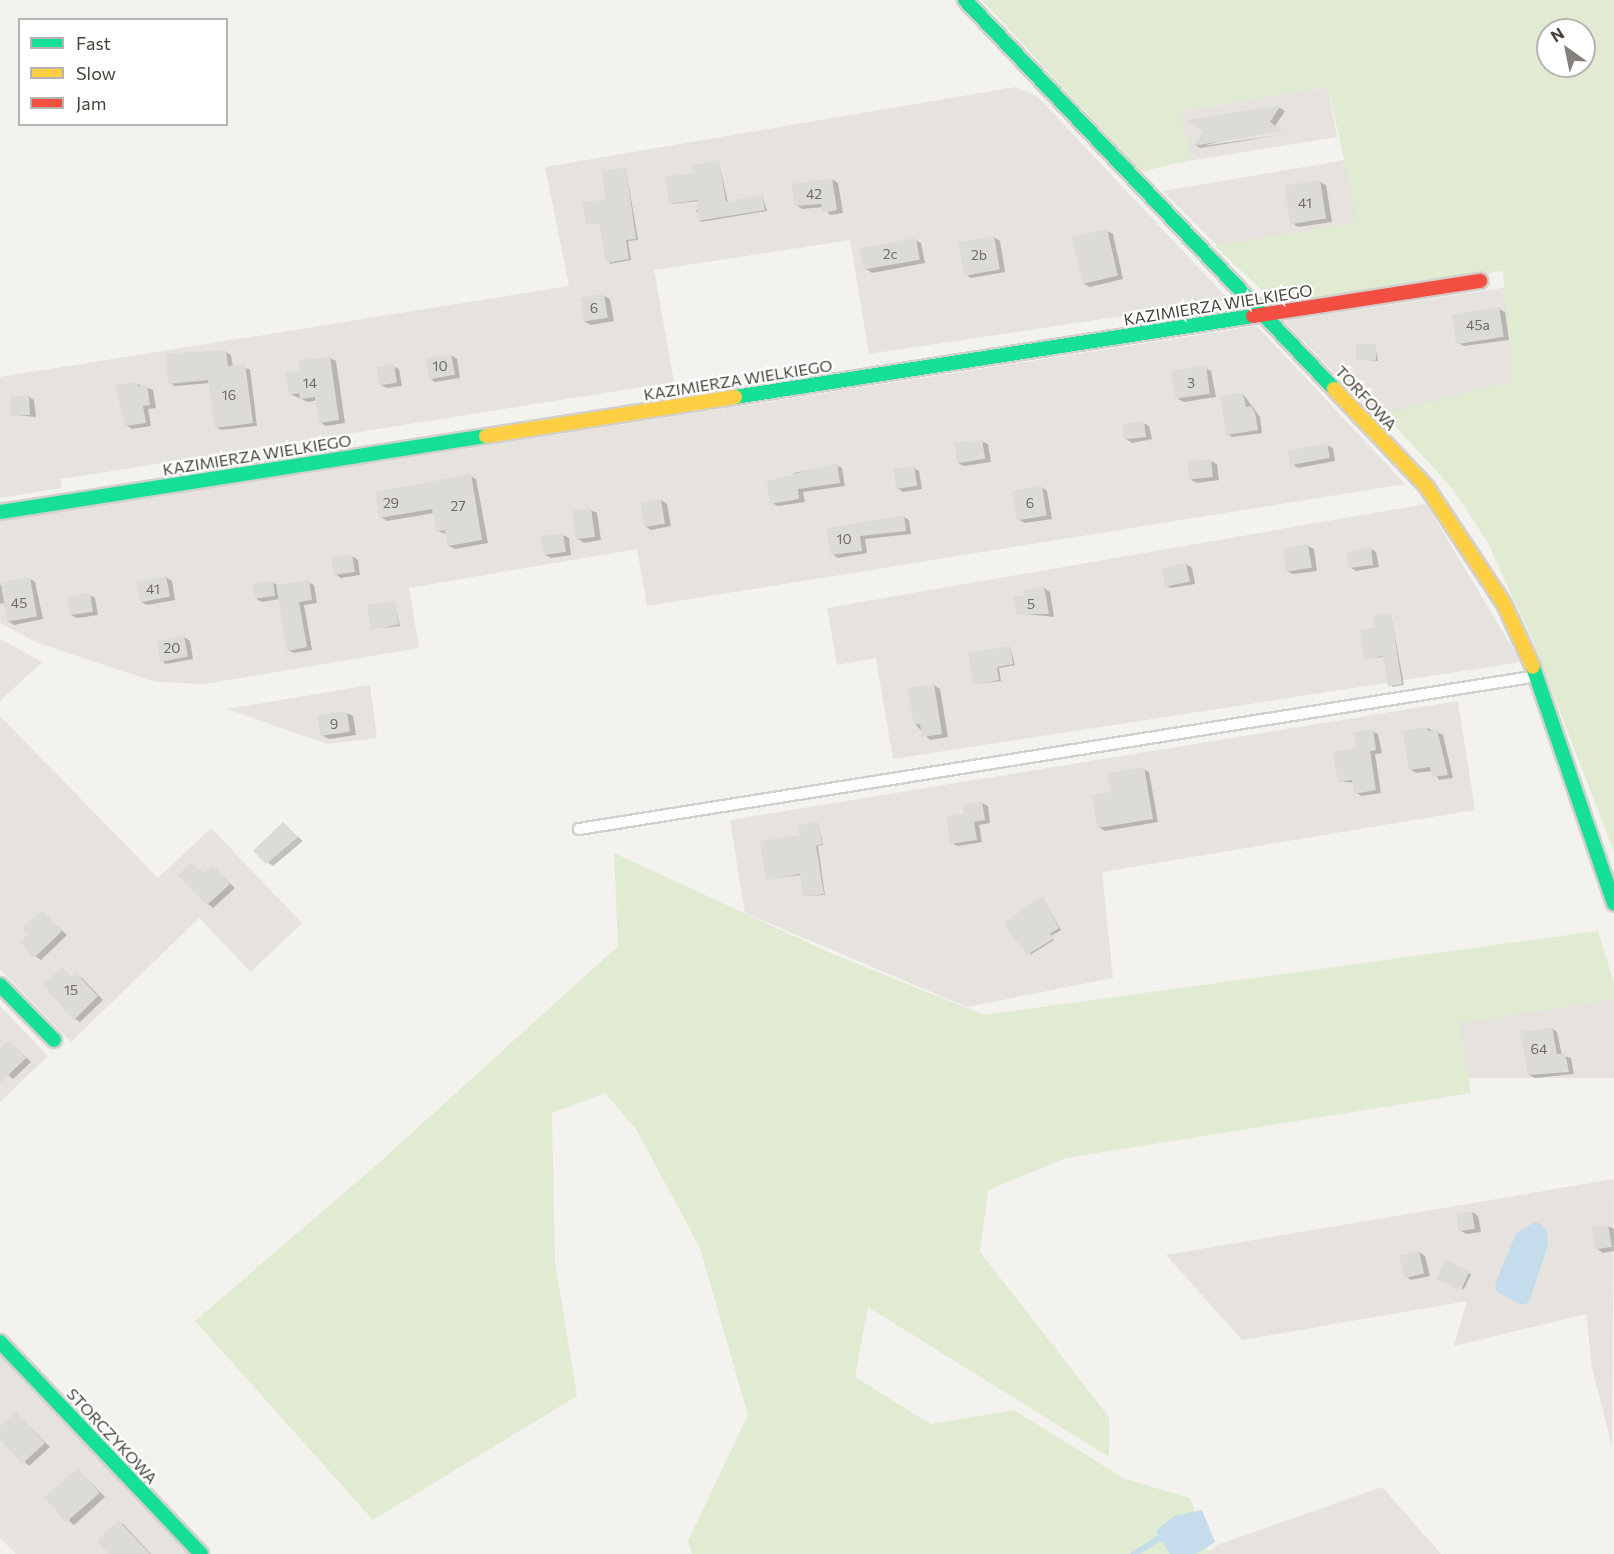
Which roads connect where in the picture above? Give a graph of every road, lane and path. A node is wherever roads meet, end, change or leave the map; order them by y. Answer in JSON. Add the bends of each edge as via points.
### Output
{"nodes":[{"id":1,"x":965,"y":0,"type":"edge"},
{"id":2,"x":1480,"y":281,"type":"dead end"},
{"id":3,"x":1265,"y":315,"type":"junction"},
{"id":4,"x":0,"y":512,"type":"edge"},
{"id":5,"x":1537,"y":676,"type":"junction"},
{"id":6,"x":579,"y":829,"type":"dead end"},
{"id":7,"x":1614,"y":903,"type":"edge"},
{"id":8,"x":0,"y":985,"type":"edge"},
{"id":9,"x":54,"y":1040,"type":"dead end"},
{"id":10,"x":0,"y":1341,"type":"edge"},
{"id":11,"x":201,"y":1554,"type":"edge"}],
"edges":[{"from":1,"to":3,"type":"street","name":"TORFOWA"},
{"from":2,"to":3,"type":"street","name":"KAZIMIERZA WIELKIEGO"},
{"from":3,"to":4,"type":"street","name":"KAZIMIERZA WIELKIEGO"},
{"from":3,"to":5,"type":"street","name":"TORFOWA","via":[[1426,486],[1504,604]]},
{"from":5,"to":6,"type":"lane"},
{"from":5,"to":7,"type":"street","name":"TORFOWA"},
{"from":8,"to":9,"type":"street"},
{"from":10,"to":11,"type":"street","name":"STORCZYKOWA"}]}
